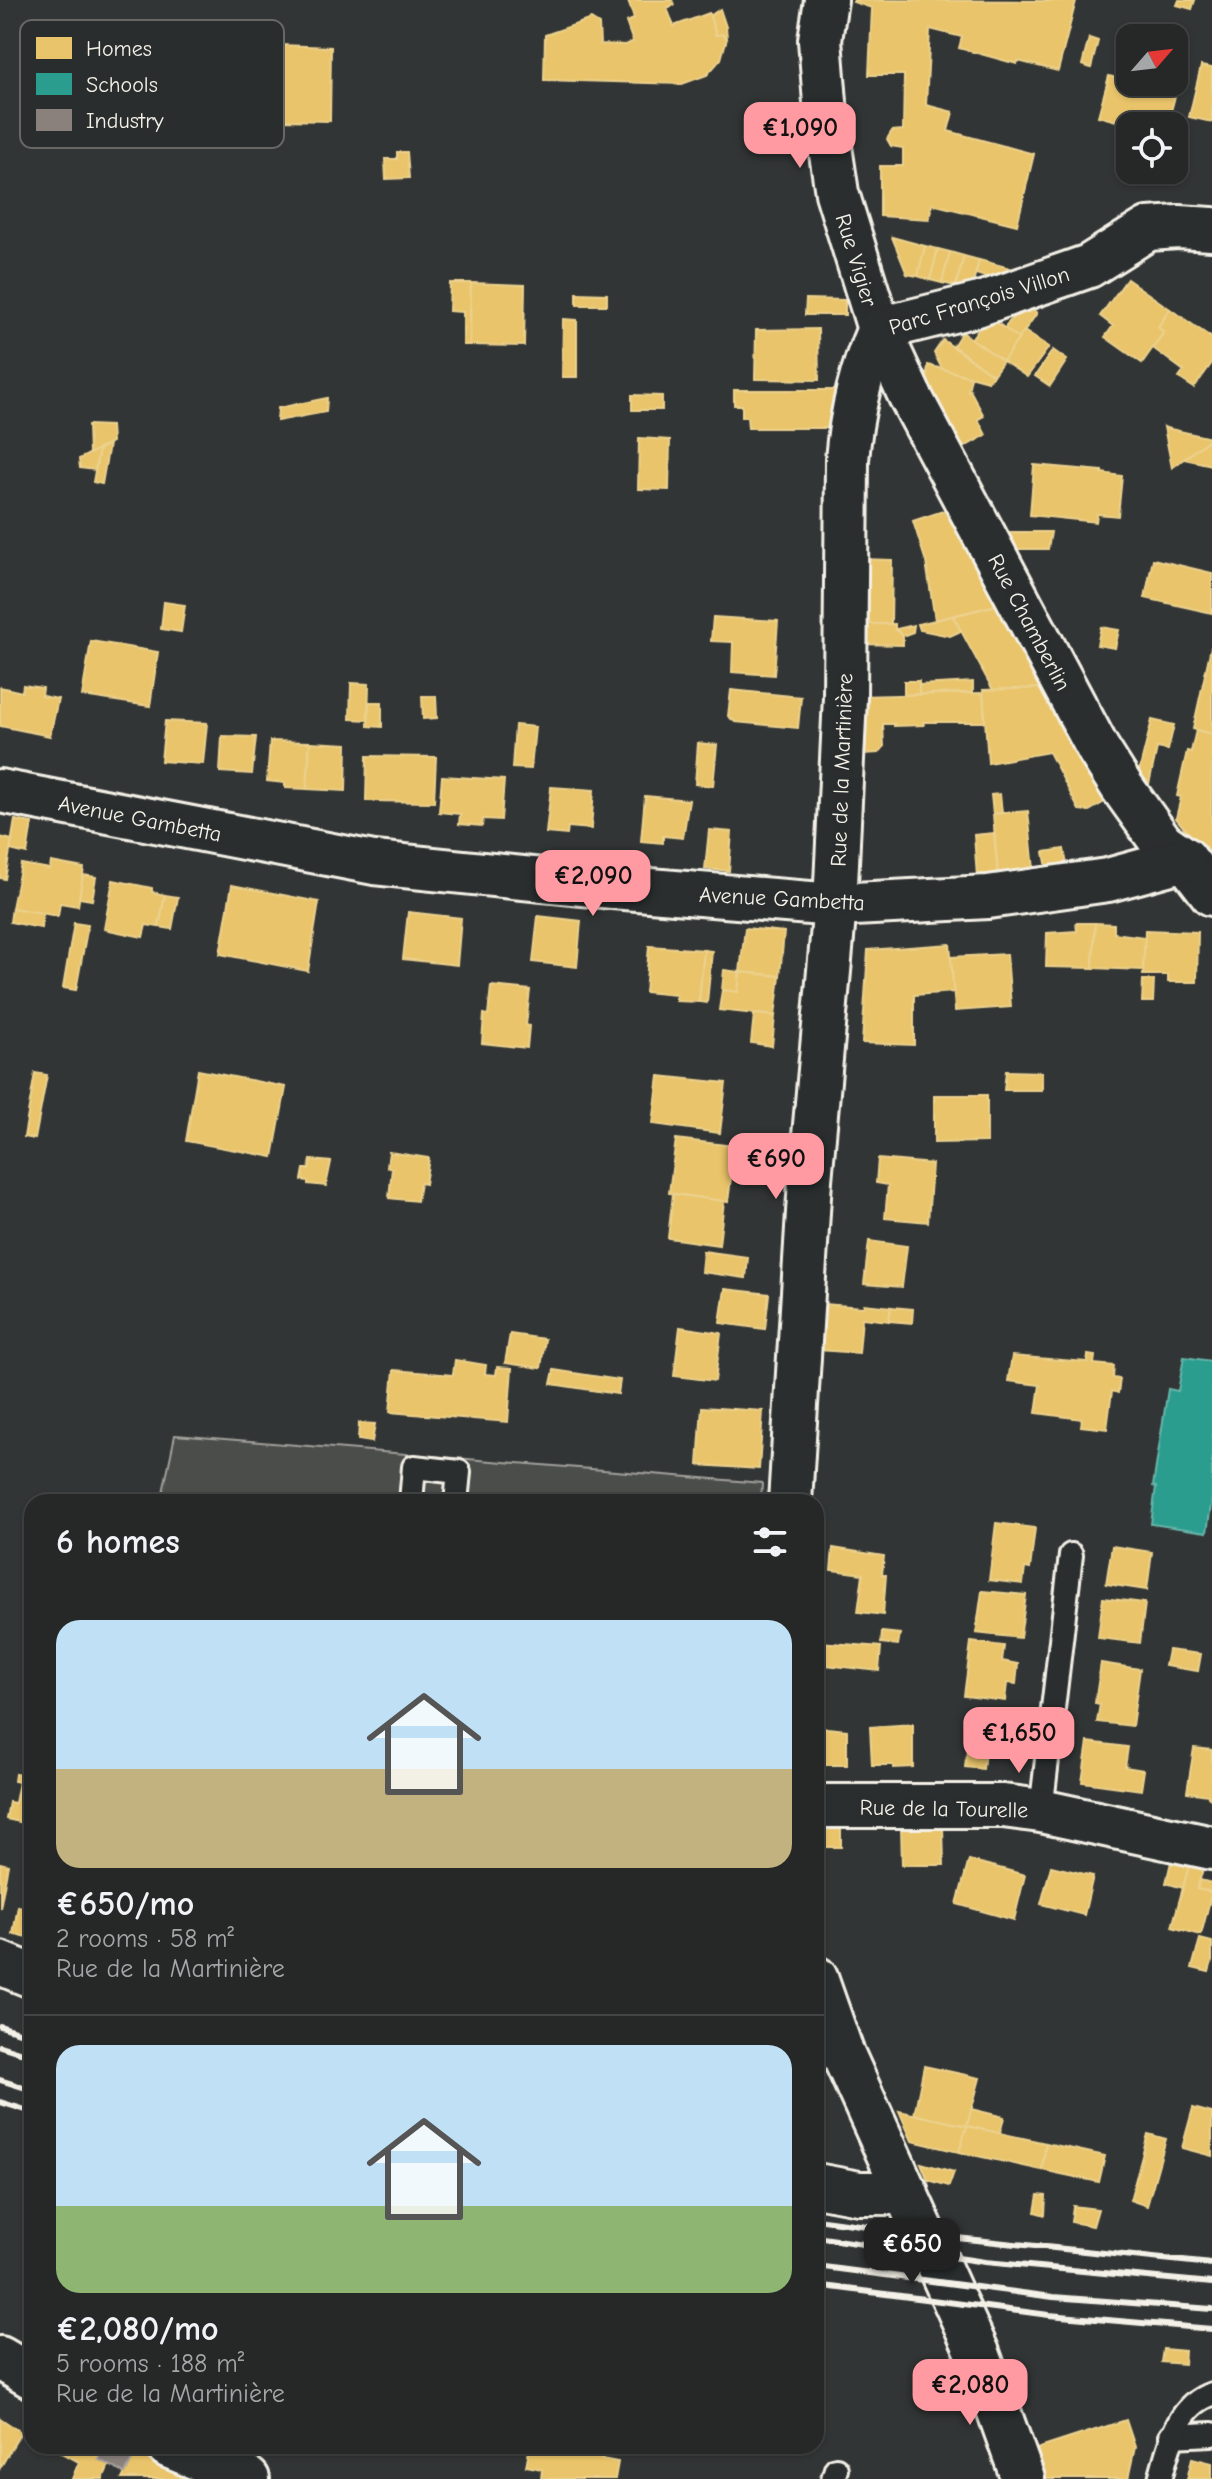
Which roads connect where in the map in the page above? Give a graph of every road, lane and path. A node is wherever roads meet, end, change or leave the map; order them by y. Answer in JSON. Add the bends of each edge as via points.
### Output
{"nodes":[{"id":1,"x":826,"y":0,"type":"edge"},
{"id":2,"x":1212,"y":229,"type":"edge"},
{"id":3,"x":879,"y":329,"type":"junction"},
{"id":4,"x":0,"y":791,"type":"edge"},
{"id":5,"x":1185,"y":859,"type":"junction"},
{"id":6,"x":1212,"y":894,"type":"edge"},
{"id":7,"x":835,"y":905,"type":"junction"},
{"id":8,"x":412,"y":1494,"type":"edge"},
{"id":9,"x":457,"y":1494,"type":"edge"},
{"id":10,"x":790,"y":1494,"type":"edge"},
{"id":11,"x":1071,"y":1555,"type":"dead end"},
{"id":12,"x":824,"y":1806,"type":"edge"},
{"id":13,"x":1041,"y":1811,"type":"junction"},
{"id":14,"x":1212,"y":1848,"type":"edge"},
{"id":15,"x":0,"y":1963,"type":"edge"},
{"id":16,"x":24,"y":1973,"type":"edge"},
{"id":17,"x":824,"y":2001,"type":"edge"},
{"id":18,"x":824,"y":2186,"type":"edge"},
{"id":19,"x":907,"y":2193,"type":"junction"},
{"id":20,"x":0,"y":2358,"type":"edge"},
{"id":21,"x":24,"y":2372,"type":"edge"},
{"id":22,"x":1212,"y":2394,"type":"edge"},
{"id":23,"x":1212,"y":2434,"type":"edge"},
{"id":24,"x":1171,"y":2436,"type":"junction"},
{"id":25,"x":187,"y":2454,"type":"edge"},
{"id":26,"x":248,"y":2479,"type":"edge"},
{"id":27,"x":1023,"y":2479,"type":"edge"},
{"id":28,"x":1160,"y":2479,"type":"edge"}],
"edges":[{"from":1,"to":3,"type":"street","name":"Rue Vigier","via":[[820,40],[837,193]]},
{"from":2,"to":3,"type":"street","name":"Parc François Villon","via":[[1148,229],[1089,266],[980,304]]},
{"from":3,"to":5,"type":"street","name":"Rue Chamberlin","via":[[1098,749],[1162,843]]},
{"from":3,"to":7,"type":"street","name":"Rue de la Martinière","via":[[865,360],[847,460],[845,697]]},
{"from":4,"to":7,"type":"street","name":"Avenue Gambetta","via":[[374,863]]},
{"from":5,"to":6,"type":"street","name":"Rue Chamberlin"},
{"from":5,"to":7,"type":"street","name":"Avenue Gambetta","via":[[1108,880],[988,897]]},
{"from":7,"to":10,"type":"street","name":"Rue de la Martinière","via":[[810,1180]]},
{"from":8,"to":9,"type":"lane","via":[[414,1467],[459,1472]]},
{"from":11,"to":13,"type":"lane"},
{"from":12,"to":13,"type":"street","name":"Rue de la Tourelle","via":[[1003,1806]]},
{"from":13,"to":14,"type":"street","name":"Rue de la Tourelle"},
{"from":15,"to":16,"type":"street"},
{"from":17,"to":19,"type":"street"},
{"from":18,"to":19,"type":"street"},
{"from":19,"to":27,"type":"street","via":[[978,2353]]},
{"from":20,"to":21,"type":"street"},
{"from":22,"to":24,"type":"lane","via":[[1190,2406]]},
{"from":23,"to":24,"type":"lane"},
{"from":24,"to":28,"type":"lane"},
{"from":25,"to":26,"type":"street"}]}
